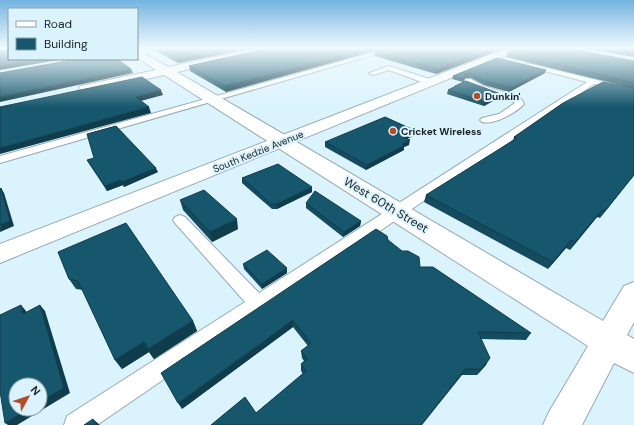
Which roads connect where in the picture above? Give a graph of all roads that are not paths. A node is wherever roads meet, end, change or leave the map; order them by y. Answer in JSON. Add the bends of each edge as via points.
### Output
{"nodes":[{"id":1,"x":161,"y":68,"type":"edge"},
{"id":2,"x":180,"y":68,"type":"edge"},
{"id":3,"x":325,"y":68,"type":"edge"},
{"id":4,"x":474,"y":68,"type":"edge"},
{"id":5,"x":546,"y":68,"type":"edge"},
{"id":6,"x":166,"y":71,"type":"junction"},
{"id":7,"x":373,"y":73,"type":"dead end"},
{"id":8,"x":468,"y":81,"type":"edge"},
{"id":9,"x":430,"y":82,"type":"junction"},
{"id":10,"x":596,"y":82,"type":"junction"},
{"id":11,"x":634,"y":82,"type":"edge"},
{"id":12,"x":634,"y":91,"type":"edge"},
{"id":13,"x":74,"y":92,"type":"edge"},
{"id":14,"x":212,"y":100,"type":"junction"},
{"id":15,"x":485,"y":120,"type":"dead end"},
{"id":16,"x":281,"y":141,"type":"junction"},
{"id":17,"x":0,"y":160,"type":"edge"},
{"id":18,"x":396,"y":212,"type":"junction"},
{"id":19,"x":180,"y":220,"type":"dead end"},
{"id":20,"x":0,"y":254,"type":"edge"},
{"id":21,"x":634,"y":294,"type":"edge"},
{"id":22,"x":258,"y":304,"type":"junction"},
{"id":23,"x":621,"y":349,"type":"edge"},
{"id":24,"x":76,"y":425,"type":"edge"},
{"id":25,"x":562,"y":425,"type":"edge"}],
"edges":[{"from":1,"to":6,"type":"street","name":"West 60th Street"},
{"from":2,"to":6,"type":"street"},
{"from":3,"to":14,"type":"lane"},
{"from":4,"to":9,"type":"street","name":"South Kedzie Avenue"},
{"from":5,"to":10,"type":"lane"},
{"from":6,"to":13,"type":"street"},
{"from":6,"to":14,"type":"street","name":"West 60th Street"},
{"from":7,"to":9,"type":"lane","via":[[389,68]]},
{"from":8,"to":15,"type":"lane","via":[[474,86],[512,97],[520,104],[502,116]]},
{"from":9,"to":16,"type":"street","name":"South Kedzie Avenue"},
{"from":10,"to":11,"type":"lane","via":[[609,77]]},
{"from":10,"to":12,"type":"lane"},
{"from":10,"to":18,"type":"lane"},
{"from":14,"to":16,"type":"street","name":"West 60th Street"},
{"from":14,"to":17,"type":"lane"},
{"from":16,"to":18,"type":"street","name":"West 60th Street"},
{"from":16,"to":20,"type":"street","name":"South Kedzie Avenue"},
{"from":18,"to":22,"type":"lane"},
{"from":18,"to":23,"type":"street","name":"West 60th Street"},
{"from":19,"to":22,"type":"lane"},
{"from":21,"to":23,"type":"street"},
{"from":22,"to":24,"type":"lane"},
{"from":23,"to":25,"type":"street"}]}
